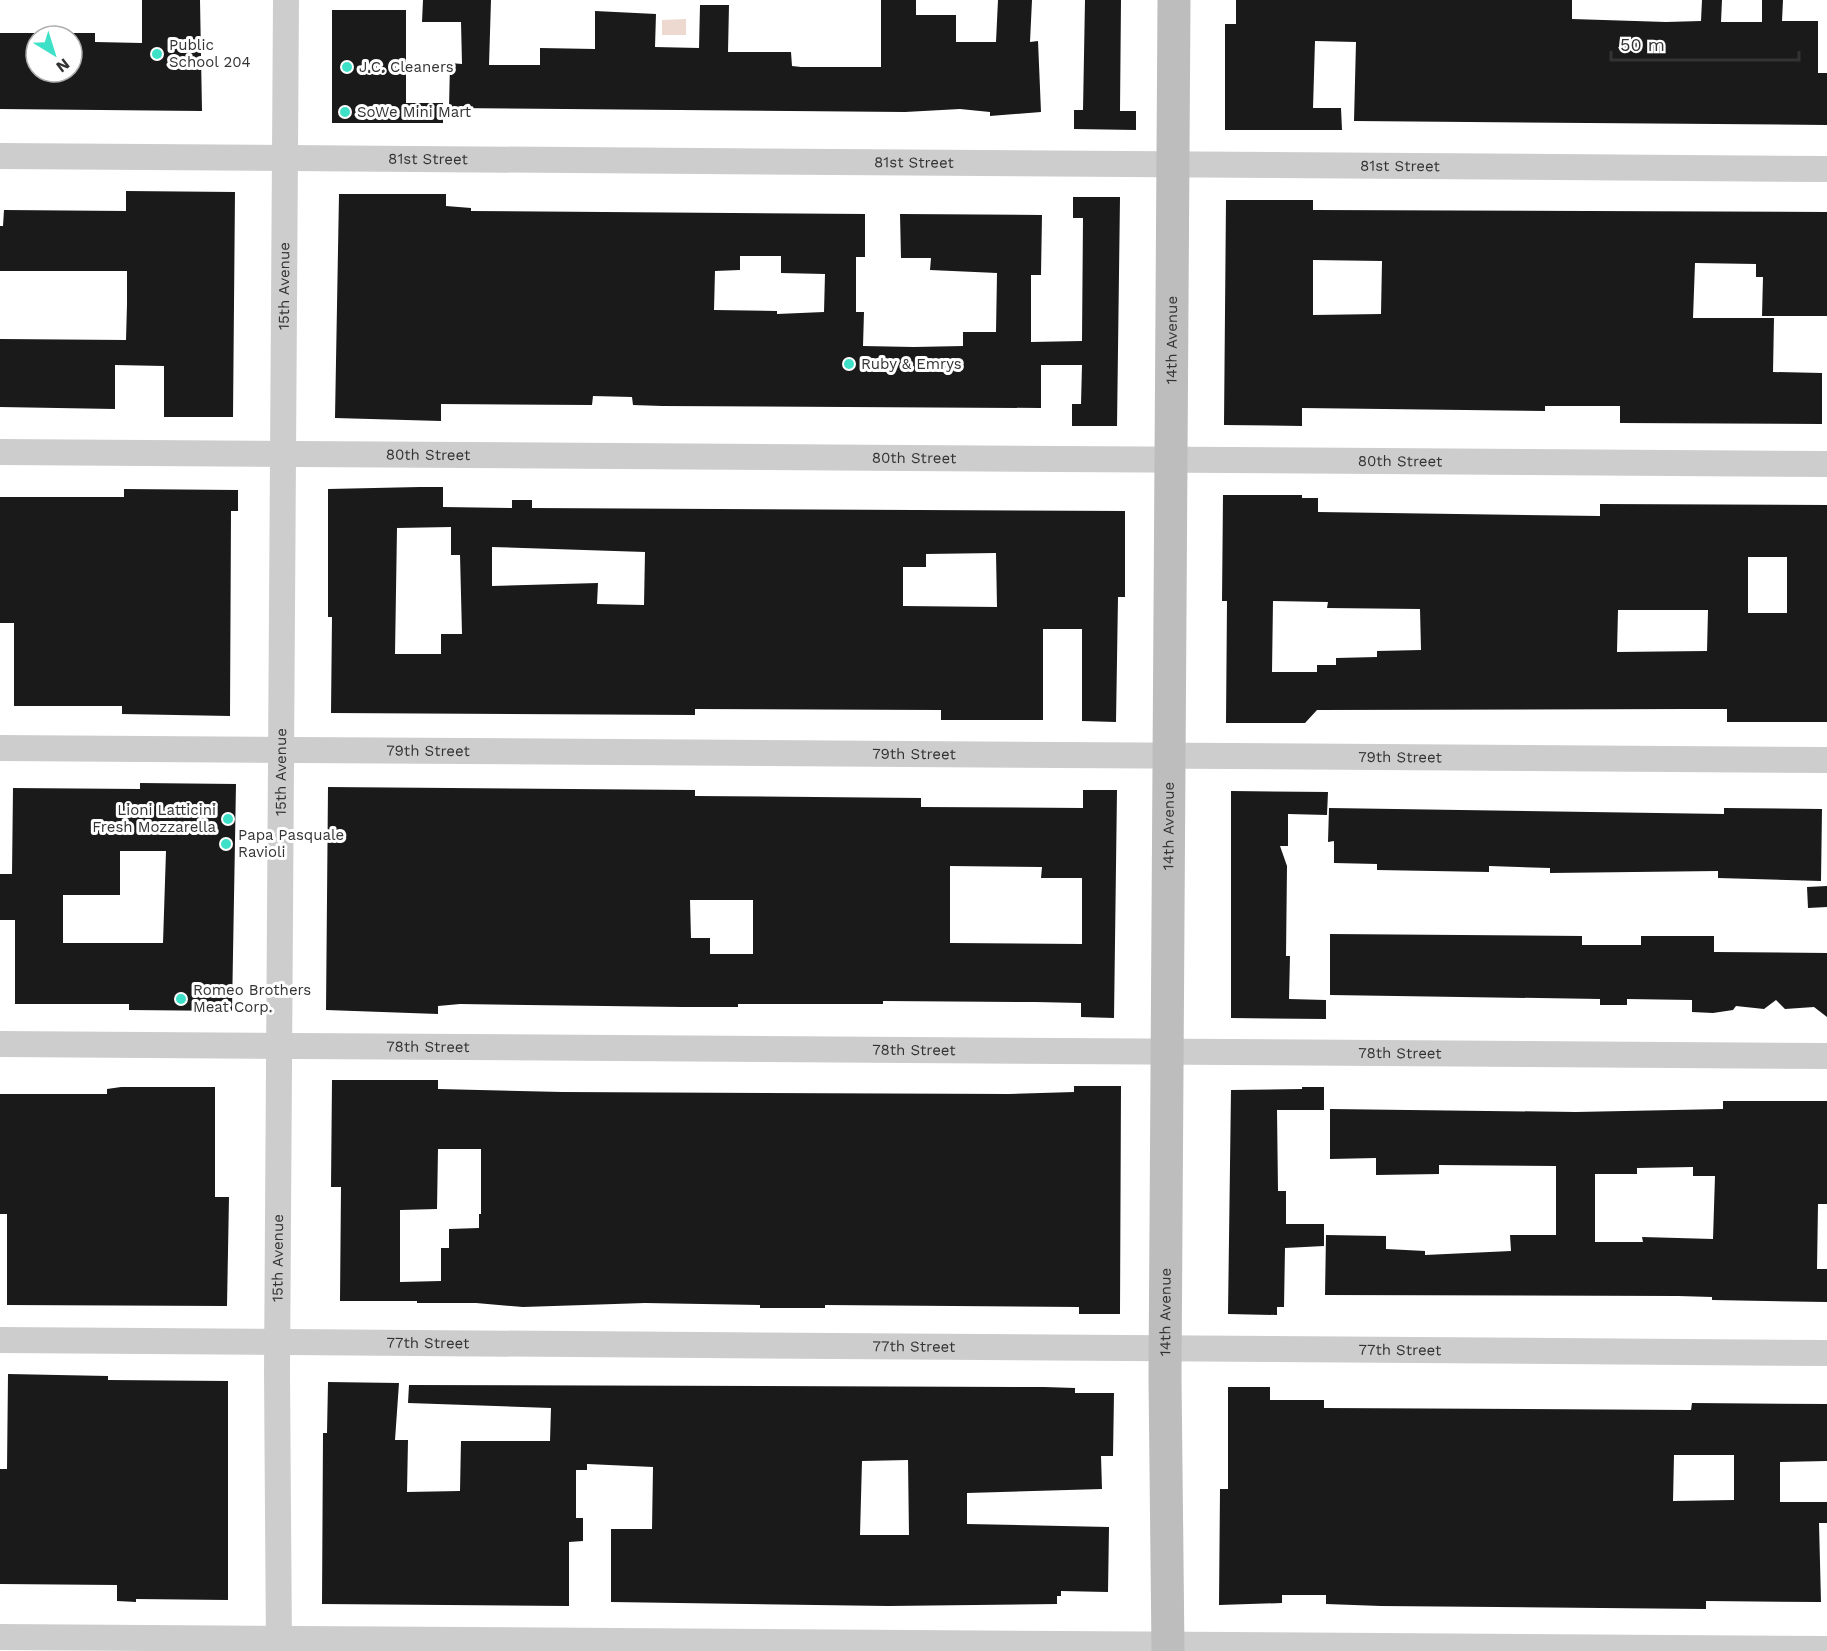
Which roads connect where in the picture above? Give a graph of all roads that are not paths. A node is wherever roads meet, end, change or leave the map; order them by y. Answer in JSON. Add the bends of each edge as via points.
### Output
{"nodes":[{"id":1,"x":286,"y":0,"type":"edge"},
{"id":2,"x":1174,"y":0,"type":"edge"},
{"id":3,"x":0,"y":156,"type":"edge"},
{"id":4,"x":285,"y":158,"type":"junction"},
{"id":5,"x":1173,"y":164,"type":"junction"},
{"id":6,"x":1827,"y":169,"type":"edge"},
{"id":7,"x":0,"y":452,"type":"edge"},
{"id":8,"x":283,"y":453,"type":"junction"},
{"id":9,"x":1170,"y":460,"type":"junction"},
{"id":10,"x":1827,"y":464,"type":"edge"},
{"id":11,"x":0,"y":748,"type":"edge"},
{"id":12,"x":281,"y":749,"type":"junction"},
{"id":13,"x":1170,"y":756,"type":"junction"},
{"id":14,"x":1827,"y":760,"type":"edge"},
{"id":15,"x":0,"y":1044,"type":"edge"},
{"id":16,"x":278,"y":1046,"type":"junction"},
{"id":17,"x":1167,"y":1052,"type":"junction"},
{"id":18,"x":1827,"y":1056,"type":"edge"},
{"id":19,"x":0,"y":1340,"type":"edge"},
{"id":20,"x":277,"y":1341,"type":"junction"},
{"id":21,"x":1165,"y":1348,"type":"junction"},
{"id":22,"x":1827,"y":1353,"type":"edge"},
{"id":23,"x":0,"y":1637,"type":"edge"},
{"id":24,"x":279,"y":1646,"type":"edge"},
{"id":25,"x":1168,"y":1649,"type":"edge"},
{"id":26,"x":1827,"y":1649,"type":"edge"}],
"edges":[{"from":1,"to":4,"type":"street","name":"15th Avenue"},
{"from":2,"to":5,"type":"main road","name":"14th Avenue"},
{"from":3,"to":4,"type":"street","name":"81st Street"},
{"from":4,"to":5,"type":"street","name":"81st Street"},
{"from":4,"to":8,"type":"street","name":"15th Avenue"},
{"from":5,"to":6,"type":"street","name":"81st Street"},
{"from":5,"to":9,"type":"main road","name":"14th Avenue"},
{"from":7,"to":8,"type":"street","name":"80th Street"},
{"from":8,"to":9,"type":"street","name":"80th Street"},
{"from":8,"to":12,"type":"street","name":"15th Avenue"},
{"from":9,"to":10,"type":"street","name":"80th Street"},
{"from":9,"to":13,"type":"main road","name":"14th Avenue"},
{"from":11,"to":12,"type":"street","name":"79th Street"},
{"from":12,"to":13,"type":"street","name":"79th Street"},
{"from":12,"to":16,"type":"street","name":"15th Avenue"},
{"from":13,"to":14,"type":"street","name":"79th Street"},
{"from":13,"to":17,"type":"main road","name":"14th Avenue"},
{"from":15,"to":16,"type":"street","name":"78th Street"},
{"from":16,"to":17,"type":"street","name":"78th Street"},
{"from":16,"to":20,"type":"street","name":"15th Avenue"},
{"from":17,"to":18,"type":"street","name":"78th Street"},
{"from":17,"to":21,"type":"main road","name":"14th Avenue"},
{"from":19,"to":20,"type":"street","name":"77th Street"},
{"from":20,"to":21,"type":"street","name":"77th Street"},
{"from":20,"to":24,"type":"street","name":"15th Avenue"},
{"from":21,"to":22,"type":"street","name":"77th Street"},
{"from":21,"to":25,"type":"main road","name":"14th Avenue"},
{"from":23,"to":24,"type":"street"},
{"from":24,"to":25,"type":"street"},
{"from":25,"to":26,"type":"street"}]}
